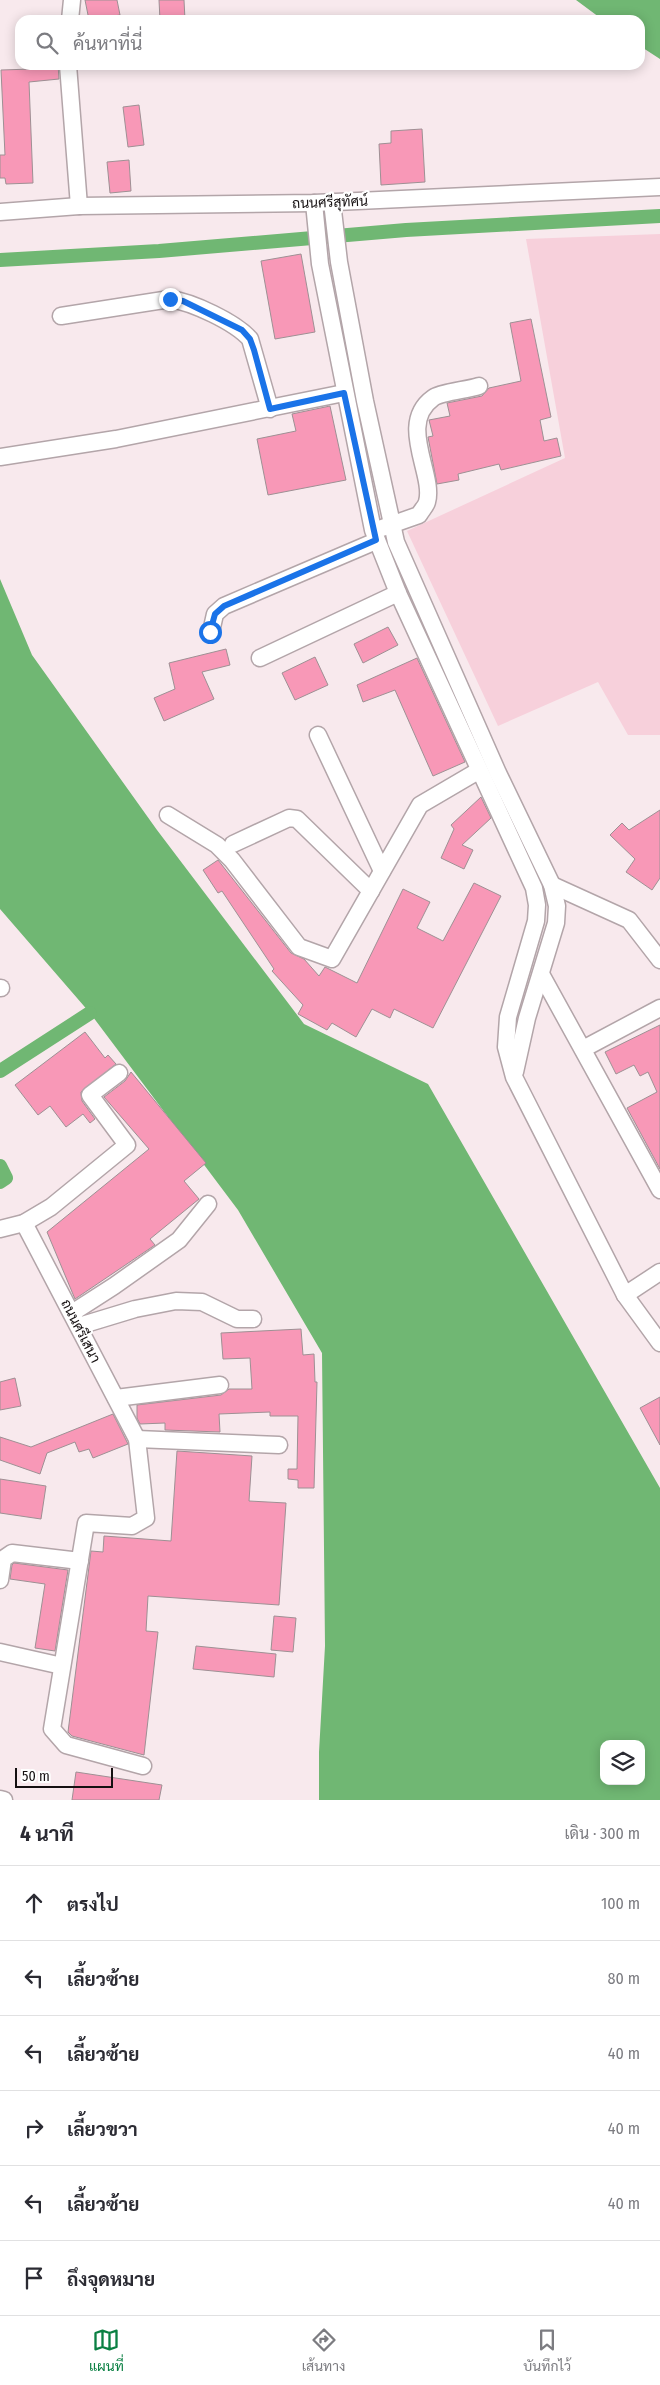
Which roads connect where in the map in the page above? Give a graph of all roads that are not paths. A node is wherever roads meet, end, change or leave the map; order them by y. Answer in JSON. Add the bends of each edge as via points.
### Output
{"nodes":[{"id":1,"x":72,"y":0,"type":"edge"},
{"id":2,"x":70,"y":15,"type":"edge"},
{"id":3,"x":68,"y":70,"type":"edge"},
{"id":4,"x":660,"y":187,"type":"edge"},
{"id":5,"x":332,"y":202,"type":"junction"},
{"id":6,"x":314,"y":203,"type":"junction"},
{"id":7,"x":79,"y":206,"type":"junction"},
{"id":8,"x":0,"y":212,"type":"edge"},
{"id":9,"x":61,"y":316,"type":"dead end"},
{"id":10,"x":479,"y":386,"type":"dead end"},
{"id":11,"x":344,"y":393,"type":"junction"},
{"id":12,"x":270,"y":409,"type":"junction"},
{"id":13,"x":0,"y":456,"type":"edge"},
{"id":14,"x":391,"y":526,"type":"junction"},
{"id":15,"x":374,"y":535,"type":"junction"},
{"id":16,"x":398,"y":593,"type":"junction"},
{"id":17,"x":210,"y":632,"type":"dead end"},
{"id":18,"x":260,"y":658,"type":"dead end"},
{"id":19,"x":318,"y":735,"type":"dead end"},
{"id":20,"x":478,"y":771,"type":"junction"},
{"id":21,"x":168,"y":815,"type":"dead end"},
{"id":22,"x":233,"y":844,"type":"dead end"},
{"id":23,"x":382,"y":871,"type":"junction"},
{"id":24,"x":552,"y":884,"type":"junction"},
{"id":25,"x":371,"y":892,"type":"junction"},
{"id":26,"x":660,"y":960,"type":"edge"},
{"id":27,"x":541,"y":974,"type":"junction"},
{"id":28,"x":660,"y":1008,"type":"edge"},
{"id":29,"x":583,"y":1049,"type":"junction"},
{"id":30,"x":119,"y":1073,"type":"dead end"},
{"id":31,"x":514,"y":1077,"type":"junction"},
{"id":32,"x":655,"y":1169,"type":"edge"},
{"id":33,"x":660,"y":1190,"type":"edge"},
{"id":34,"x":208,"y":1204,"type":"dead end"},
{"id":35,"x":24,"y":1223,"type":"junction"},
{"id":36,"x":0,"y":1229,"type":"edge"},
{"id":37,"x":660,"y":1272,"type":"edge"},
{"id":38,"x":624,"y":1295,"type":"junction"},
{"id":39,"x":75,"y":1319,"type":"junction"},
{"id":40,"x":253,"y":1319,"type":"dead end"},
{"id":41,"x":660,"y":1343,"type":"edge"},
{"id":42,"x":220,"y":1384,"type":"dead end"},
{"id":43,"x":116,"y":1398,"type":"junction"},
{"id":44,"x":137,"y":1439,"type":"junction"},
{"id":45,"x":279,"y":1445,"type":"dead end"},
{"id":46,"x":80,"y":1561,"type":"junction"},
{"id":47,"x":0,"y":1580,"type":"edge"},
{"id":48,"x":0,"y":1652,"type":"edge"},
{"id":49,"x":62,"y":1666,"type":"junction"},
{"id":50,"x":143,"y":1766,"type":"dead end"},
{"id":51,"x":0,"y":1799,"type":"edge"},
{"id":52,"x":4,"y":1800,"type":"edge"}],
"edges":[{"from":1,"to":2,"type":"street"},
{"from":3,"to":7,"type":"street"},
{"from":4,"to":5,"type":"street","name":"ถนนศรีสุทัศน์"},
{"from":5,"to":6,"type":"street","name":"ถนนศรีสุทัศน์"},
{"from":5,"to":14,"type":"street","via":[[339,262]]},
{"from":6,"to":7,"type":"street","name":"ถนนศรีสุทัศน์"},
{"from":6,"to":11,"type":"street","via":[[320,264]]},
{"from":7,"to":8,"type":"street","name":"ถนนศรีสุทัศน์"},
{"from":9,"to":12,"type":"street","via":[[170,299],[183,301],[242,330],[250,339]]},
{"from":10,"to":14,"type":"street","via":[[435,396],[424,407],[418,422],[417,440],[427,501],[419,515]]},
{"from":11,"to":12,"type":"street"},
{"from":11,"to":15,"type":"street"},
{"from":12,"to":13,"type":"street","via":[[116,439]]},
{"from":14,"to":15,"type":"street"},
{"from":14,"to":24,"type":"street","via":[[417,595]]},
{"from":15,"to":16,"type":"street"},
{"from":15,"to":17,"type":"street","via":[[224,606],[215,614]]},
{"from":16,"to":18,"type":"street"},
{"from":16,"to":20,"type":"street"},
{"from":19,"to":23,"type":"street"},
{"from":20,"to":23,"type":"street","via":[[420,805]]},
{"from":20,"to":31,"type":"street","via":[[534,888],[537,905],[536,921],[508,1016],[506,1047]]},
{"from":21,"to":25,"type":"street","via":[[217,844],[299,947],[332,959]]},
{"from":22,"to":25,"type":"street","via":[[289,818],[297,819]]},
{"from":23,"to":25,"type":"street"},
{"from":24,"to":26,"type":"street","via":[[630,920]]},
{"from":24,"to":27,"type":"street","via":[[557,906],[556,923]]},
{"from":27,"to":29,"type":"street"},
{"from":27,"to":31,"type":"street"},
{"from":28,"to":29,"type":"street"},
{"from":29,"to":32,"type":"street"},
{"from":30,"to":35,"type":"street","via":[[90,1096],[127,1146],[51,1207]]},
{"from":31,"to":38,"type":"street"},
{"from":32,"to":33,"type":"street"},
{"from":34,"to":39,"type":"street","via":[[179,1240],[114,1286]]},
{"from":35,"to":36,"type":"street"},
{"from":35,"to":39,"type":"street","name":"ถนนศรีเสนา"},
{"from":37,"to":38,"type":"street"},
{"from":38,"to":41,"type":"street"},
{"from":39,"to":40,"type":"street","via":[[176,1301],[202,1302],[238,1319]]},
{"from":39,"to":43,"type":"street","name":"ถนนศรีเสนา"},
{"from":42,"to":43,"type":"street"},
{"from":43,"to":44,"type":"street","name":"ถนนศรีเสนา"},
{"from":44,"to":45,"type":"street"},
{"from":44,"to":46,"type":"street","via":[[146,1518],[132,1526],[86,1523]]},
{"from":46,"to":47,"type":"street","via":[[12,1553],[3,1559]]},
{"from":46,"to":49,"type":"street"},
{"from":48,"to":49,"type":"street"},
{"from":49,"to":50,"type":"street","via":[[52,1729],[66,1745]]},
{"from":51,"to":52,"type":"street"}]}
